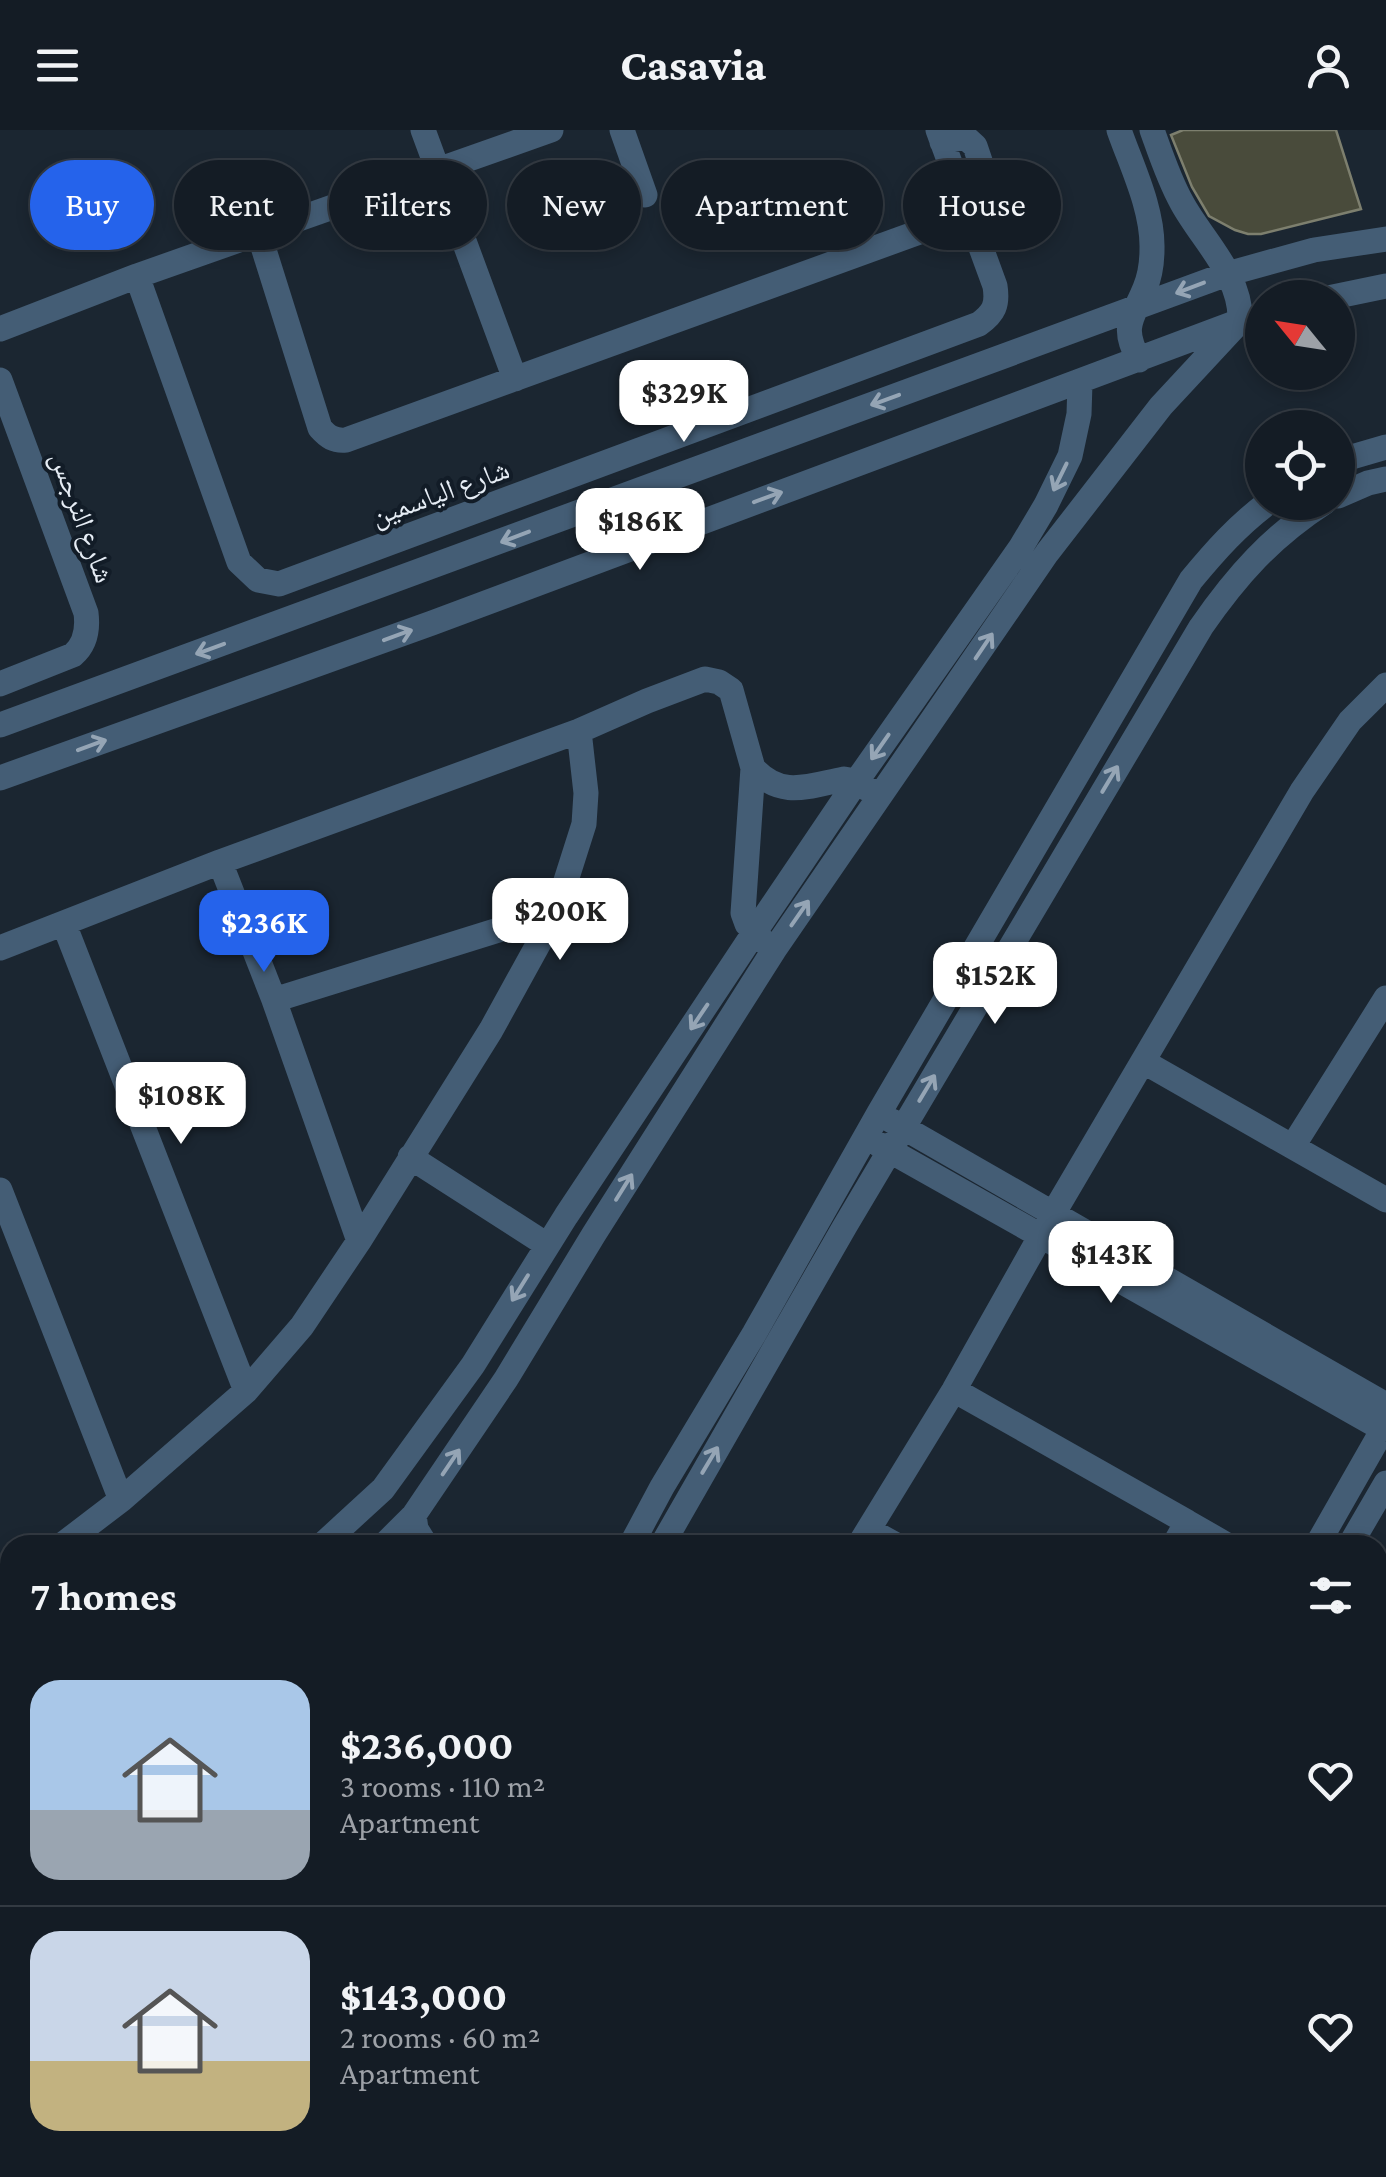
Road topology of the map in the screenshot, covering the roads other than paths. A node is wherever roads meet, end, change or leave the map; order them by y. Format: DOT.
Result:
graph roads {
  1 [pos="423,130"];
  2 [pos="550,130"];
  3 [pos="622,130"];
  4 [pos="1119,130"];
  5 [pos="1152,130"];
  6 [pos="940,136"];
  7 [pos="434,160"];
  8 [pos="465,160"];
  9 [pos="949,160"];
  10 [pos="980,160"];
  11 [pos="645,194"];
  12 [pos="903,238"];
  13 [pos="1386,239"];
  14 [pos="213,250"];
  15 [pos="264,250"];
  16 [pos="467,250"];
  17 [pos="981,250"];
  18 [pos="1227,274"];
  19 [pos="137,276"];
  20 [pos="1386,286"];
  21 [pos="1355,292"];
  22 [pos="1133,310"];
  23 [pos="1245,311"];
  24 [pos="1245,320"];
  25 [pos="1245,324"];
  26 [pos="0,329"];
  27 [pos="1139,360"];
  28 [pos="515,379"];
  29 [pos="0,380"];
  30 [pos="1080,383"];
  31 [pos="766,402"];
  32 [pos="808,428"];
  33 [pos="1386,446"];
  34 [pos="1355,456"];
  35 [pos="1386,479"];
  36 [pos="1355,489"];
  37 [pos="1245,520"];
  38 [pos="1298,520"];
  39 [pos="342,561"];
  40 [pos="355,596"];
  41 [pos="0,684"];
  42 [pos="1386,685"];
  43 [pos="0,725"];
  44 [pos="579,731"];
  45 [pos="752,768"];
  46 [pos="0,778"];
  47 [pos="856,782"];
  48 [pos="880,797"];
  49 [pos="1048,824"];
  50 [pos="1074,841"];
  51 [pos="220,862"];
  52 [pos="556,912"];
  53 [pos="64,924"];
  54 [pos="764,942"];
  55 [pos="0,948"];
  56 [pos="1386,998"];
  57 [pos="274,1000"];
  58 [pos="1144,1062"];
  59 [pos="879,1113"];
  60 [pos="865,1136"];
  61 [pos="896,1139"];
  62 [pos="1293,1146"];
  63 [pos="410,1157"];
  64 [pos="0,1190"];
  65 [pos="1386,1200"];
  66 [pos="566,1216"];
  67 [pos="1048,1224"];
  68 [pos="594,1234"];
  69 [pos="360,1241"];
  70 [pos="547,1245"];
  71 [pos="954,1390"];
  72 [pos="246,1391"];
  73 [pos="1385,1419"];
  74 [pos="1386,1483"];
  75 [pos="121,1500"];
  76 [pos="414,1515"];
  77 [pos="1180,1534"];
  78 [pos="75,1535"];
  79 [pos="333,1535"];
  80 [pos="394,1535"];
  81 [pos="420,1535"];
  82 [pos="636,1535"];
  83 [pos="668,1535"];
  84 [pos="865,1535"];
  85 [pos="1326,1535"];
  86 [pos="1356,1535"];
  1 -- 7 [label="street"];
  2 -- 8 [label="street"];
  3 -- 11 [label="street"];
  4 -- 22 [label="street"];
  5 -- 18 [label="street"];
  6 -- 9 [label="street, شارع الياسمين"];
  6 -- 10 [label="street"];
  12 -- 28 [label="street"];
  13 -- 18 [label="street"];
  14 -- 19 [label="street"];
  15 -- 28 [label="street"];
  16 -- 28 [label="street"];
  17 -- 31 [label="street, شارع الياسمين"];
  18 -- 22 [label="street, one-way"];
  18 -- 23 [label="street"];
  19 -- 26 [label="street"];
  19 -- 39 [label="street, شارع الياسمين"];
  20 -- 21 [label="street"];
  22 -- 27 [label="street"];
  22 -- 32 [label="street, one-way"];
  24 -- 27 [label="street"];
  48 -- 25 [label="street, one-way"];
  27 -- 30 [label="street"];
  29 -- 41 [label="street, شارع النرجس"];
  46 -- 30 [label="street, one-way"];
  30 -- 47 [label="street, one-way"];
  31 -- 32 [label="street"];
  31 -- 39 [label="street, شارع الياسمين"];
  32 -- 40 [label="street, one-way"];
  33 -- 34 [label="street"];
  35 -- 36 [label="street"];
  37 -- 49 [label="street"];
  50 -- 38 [label="street, one-way"];
  39 -- 40 [label="street"];
  40 -- 43 [label="street, one-way"];
  42 -- 58 [label="street"];
  44 -- 45 [label="street"];
  44 -- 51 [label="street"];
  44 -- 52 [label="street"];
  45 -- 47 [label="street"];
  45 -- 54 [label="street"];
  47 -- 48 [label="street"];
  47 -- 54 [label="street"];
  54 -- 48 [label="street, one-way"];
  49 -- 50 [label="street"];
  49 -- 59 [label="street"];
  61 -- 50 [label="street, one-way"];
  51 -- 53 [label="street"];
  51 -- 57 [label="street"];
  52 -- 57 [label="street"];
  52 -- 63 [label="street"];
  53 -- 55 [label="street"];
  53 -- 72 [label="street"];
  54 -- 66 [label="street, one-way"];
  68 -- 54 [label="street, one-way"];
  56 -- 62 [label="street"];
  57 -- 69 [label="street"];
  58 -- 62 [label="street"];
  58 -- 67 [label="street"];
  59 -- 60 [label="street"];
  59 -- 61 [label="street"];
  60 -- 61 [label="street"];
  60 -- 82 [label="street"];
  61 -- 67 [label="street"];
  83 -- 61 [label="street, one-way"];
  62 -- 65 [label="street"];
  63 -- 69 [label="street"];
  63 -- 70 [label="street"];
  64 -- 75 [label="street"];
  66 -- 68 [label="street"];
  66 -- 70 [label="street"];
  67 -- 71 [label="street"];
  67 -- 73 [label="street"];
  76 -- 68 [label="street, one-way"];
  69 -- 72 [label="street"];
  70 -- 79 [label="street, one-way"];
  71 -- 77 [label="street"];
  71 -- 84 [label="street"];
  72 -- 75 [label="street"];
  73 -- 85 [label="street"];
  74 -- 86 [label="street"];
  75 -- 78 [label="street"];
  76 -- 80 [label="street"];
  76 -- 81 [label="street"];
}
